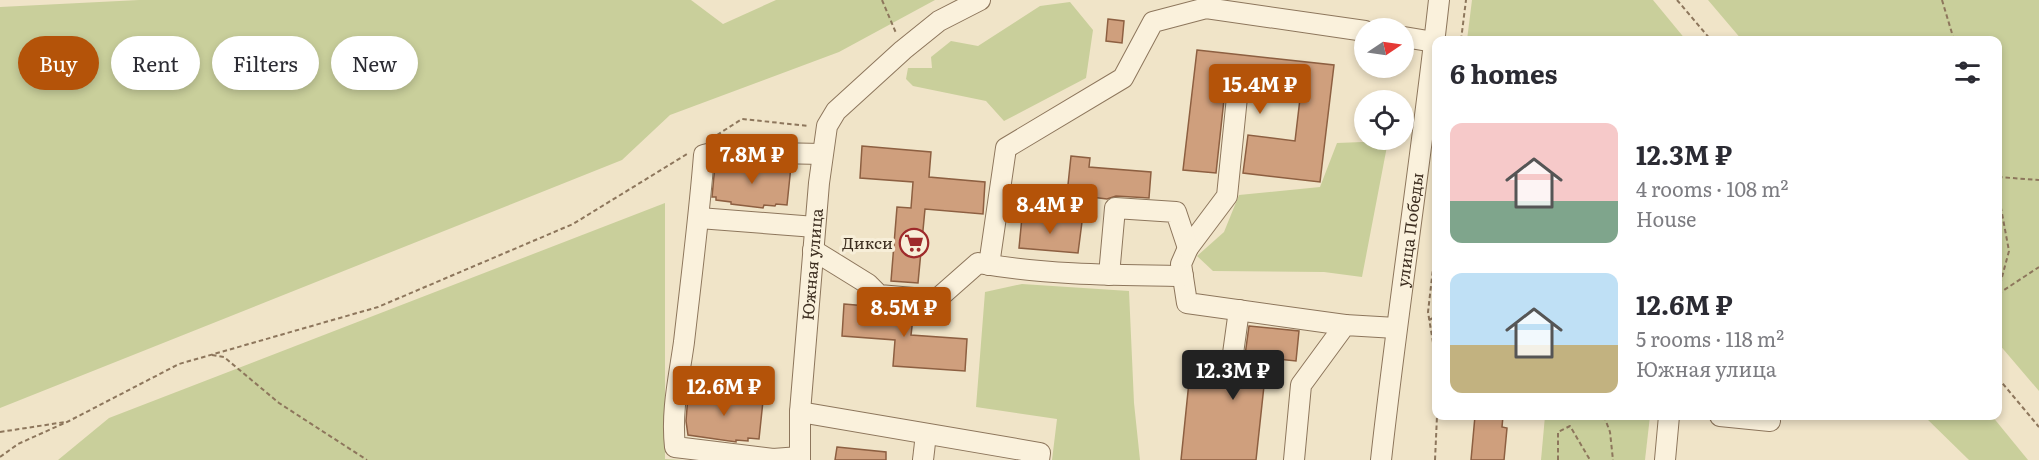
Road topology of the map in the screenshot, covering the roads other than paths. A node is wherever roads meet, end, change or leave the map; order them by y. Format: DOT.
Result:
graph roads {
  1 [pos="980,0"];
  2 [pos="1439,0"];
  3 [pos="1354,29"];
  4 [pos="1435,36"];
  5 [pos="1414,39"];
  6 [pos="1432,42"];
  7 [pos="1432,57"];
  8 [pos="1237,98"];
  9 [pos="822,154"];
  10 [pos="699,218"];
  11 [pos="815,226"];
  12 [pos="1188,248"];
  13 [pos="813,250"];
  14 [pos="989,265"];
  15 [pos="1109,275"];
  16 [pos="1183,276"];
  17 [pos="1239,310"];
  18 [pos="1345,325"];
  19 [pos="1396,328"];
  20 [pos="1231,368"];
  21 [pos="800,412"];
  22 [pos="1670,420"];
  23 [pos="1760,420"];
  24 [pos="1770,421"];
  25 [pos="926,434"];
  26 [pos="800,459"];
  27 [pos="923,460"];
  28 [pos="1040,460"];
  29 [pos="1294,460"];
  30 [pos="1381,460"];
  31 [pos="1665,460"];
  1 -- 9 [label="street, Южная улица"];
  2 -- 4 [label="street, улица Победы"];
  3 -- 14 [label="street"];
  5 -- 6 [label="street"];
  7 -- 19 [label="street, улица Победы"];
  8 -- 12 [label="street"];
  9 -- 10 [label="street"];
  9 -- 11 [label="street, Южная улица"];
  10 -- 11 [label="street"];
  10 -- 26 [label="street"];
  11 -- 13 [label="street, Южная улица"];
  12 -- 15 [label="street"];
  12 -- 16 [label="street"];
  13 -- 14 [label="street"];
  13 -- 21 [label="street, Южная улица"];
  14 -- 15 [label="street"];
  15 -- 16 [label="street"];
  16 -- 17 [label="street"];
  17 -- 18 [label="street"];
  17 -- 20 [label="street"];
  18 -- 19 [label="street"];
  18 -- 29 [label="street"];
  19 -- 30 [label="street, улица Победы"];
  21 -- 25 [label="street"];
  21 -- 26 [label="street, Южная улица"];
  22 -- 31 [label="street"];
  23 -- 24 [label="street"];
  25 -- 27 [label="street"];
  25 -- 28 [label="street"];
}
